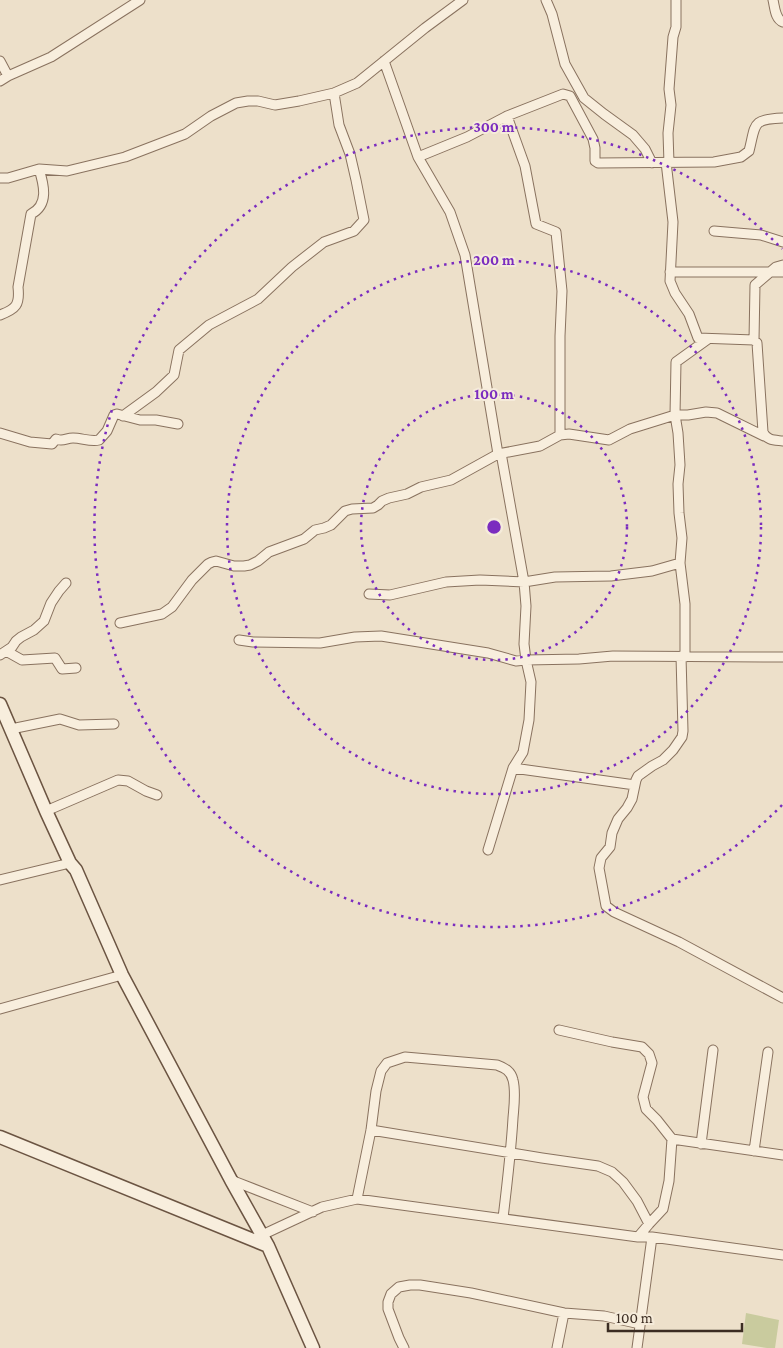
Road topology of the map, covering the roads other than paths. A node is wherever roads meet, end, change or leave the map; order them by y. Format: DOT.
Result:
graph roads {
  1 [pos="140,0"];
  2 [pos="463,0"];
  3 [pos="546,0"];
  4 [pos="676,0"];
  5 [pos="773,0"];
  6 [pos="783,22"];
  7 [pos="0,61"];
  8 [pos="384,61"];
  9 [pos="4,78"];
  10 [pos="334,92"];
  11 [pos="508,116"];
  12 [pos="783,118"];
  13 [pos="418,157"];
  14 [pos="652,163"];
  15 [pos="668,163"];
  16 [pos="39,169"];
  17 [pos="0,178"];
  18 [pos="714,232"];
  19 [pos="783,242"];
  20 [pos="783,265"];
  21 [pos="670,272"];
  22 [pos="770,272"];
  23 [pos="783,272"];
  24 [pos="0,316"];
  25 [pos="708,338"];
  26 [pos="754,340"];
  27 [pos="675,415"];
  28 [pos="123,416"];
  29 [pos="178,424"];
  30 [pos="0,433"];
  31 [pos="560,436"];
  32 [pos="764,436"];
  33 [pos="783,441"];
  34 [pos="499,453"];
  35 [pos="680,563"];
  36 [pos="524,582"];
  37 [pos="66,583"];
  38 [pos="368,594"];
  39 [pos="120,623"];
  40 [pos="239,640"];
  41 [pos="3,653"];
  42 [pos="683,656"];
  43 [pos="783,657"];
  44 [pos="526,660"];
  45 [pos="76,668"];
  46 [pos="0,704"];
  47 [pos="114,724"];
  48 [pos="11,729"];
  49 [pos="513,768"];
  50 [pos="635,785"];
  51 [pos="157,795"];
  52 [pos="46,811"];
  53 [pos="488,850"];
  54 [pos="70,863"];
  55 [pos="0,880"];
  56 [pos="122,975"];
  57 [pos="783,998"];
  58 [pos="0,1009"];
  59 [pos="560,1030"];
  60 [pos="713,1050"];
  61 [pos="768,1052"];
  62 [pos="371,1130"];
  63 [pos="0,1137"];
  64 [pos="672,1139"];
  65 [pos="701,1144"];
  66 [pos="754,1151"];
  67 [pos="511,1153"];
  68 [pos="783,1155"];
  69 [pos="232,1180"];
  70 [pos="357,1199"];
  71 [pos="313,1212"];
  72 [pos="503,1218"];
  73 [pos="649,1224"];
  74 [pos="262,1235"];
  75 [pos="638,1237"];
  76 [pos="652,1237"];
  77 [pos="268,1246"];
  78 [pos="783,1255"];
  79 [pos="564,1313"];
  80 [pos="640,1324"];
  81 [pos="314,1348"];
  82 [pos="404,1348"];
  83 [pos="557,1348"];
  84 [pos="637,1348"];
  1 -- 9 [label="street"];
  2 -- 8 [label="street"];
  3 -- 14 [label="street"];
  4 -- 15 [label="street"];
  5 -- 6 [label="street"];
  7 -- 9 [label="street"];
  8 -- 10 [label="street"];
  8 -- 13 [label="street"];
  10 -- 16 [label="street"];
  10 -- 28 [label="street"];
  11 -- 13 [label="street"];
  11 -- 14 [label="street"];
  11 -- 31 [label="street"];
  12 -- 15 [label="street"];
  13 -- 34 [label="street"];
  14 -- 15 [label="street"];
  15 -- 21 [label="street"];
  16 -- 17 [label="street"];
  16 -- 24 [label="street"];
  18 -- 19 [label="street"];
  20 -- 22 [label="street"];
  21 -- 22 [label="street"];
  21 -- 25 [label="street"];
  22 -- 23 [label="street"];
  22 -- 26 [label="street"];
  25 -- 26 [label="street"];
  25 -- 27 [label="street"];
  26 -- 32 [label="street"];
  27 -- 31 [label="street"];
  27 -- 32 [label="street"];
  27 -- 35 [label="street"];
  28 -- 29 [label="street"];
  28 -- 30 [label="street"];
  31 -- 34 [label="street"];
  32 -- 33 [label="street"];
  34 -- 36 [label="street"];
  34 -- 39 [label="street"];
  35 -- 36 [label="street"];
  35 -- 42 [label="street"];
  36 -- 38 [label="street"];
  36 -- 44 [label="street"];
  37 -- 41 [label="street"];
  40 -- 44 [label="street"];
  41 -- 45 [label="street"];
  42 -- 43 [label="street"];
  42 -- 44 [label="street"];
  42 -- 50 [label="street"];
  44 -- 49 [label="street"];
  46 -- 48 [label="street"];
  47 -- 48 [label="street"];
  48 -- 52 [label="street"];
  49 -- 50 [label="street"];
  49 -- 53 [label="street"];
  50 -- 57 [label="street"];
  51 -- 52 [label="street"];
  52 -- 54 [label="street"];
  54 -- 55 [label="street"];
  54 -- 56 [label="street"];
  56 -- 58 [label="street"];
  56 -- 69 [label="street"];
  59 -- 64 [label="street"];
  60 -- 65 [label="street"];
  61 -- 66 [label="street"];
  62 -- 67 [label="street"];
  62 -- 67 [label="street"];
  62 -- 70 [label="street"];
  63 -- 77 [label="street"];
  64 -- 65 [label="street"];
  64 -- 73 [label="street"];
  65 -- 66 [label="street"];
  66 -- 68 [label="street"];
  67 -- 72 [label="street"];
  67 -- 73 [label="street"];
  69 -- 71 [label="street"];
  69 -- 74 [label="street"];
  70 -- 71 [label="street"];
  70 -- 72 [label="street"];
  71 -- 74 [label="street"];
  72 -- 75 [label="street"];
  73 -- 75 [label="street"];
  74 -- 77 [label="street"];
  75 -- 76 [label="street"];
  76 -- 78 [label="street"];
  76 -- 80 [label="street"];
  77 -- 81 [label="street"];
  79 -- 80 [label="street"];
  79 -- 82 [label="street"];
  79 -- 83 [label="street"];
  80 -- 84 [label="street"];
}
